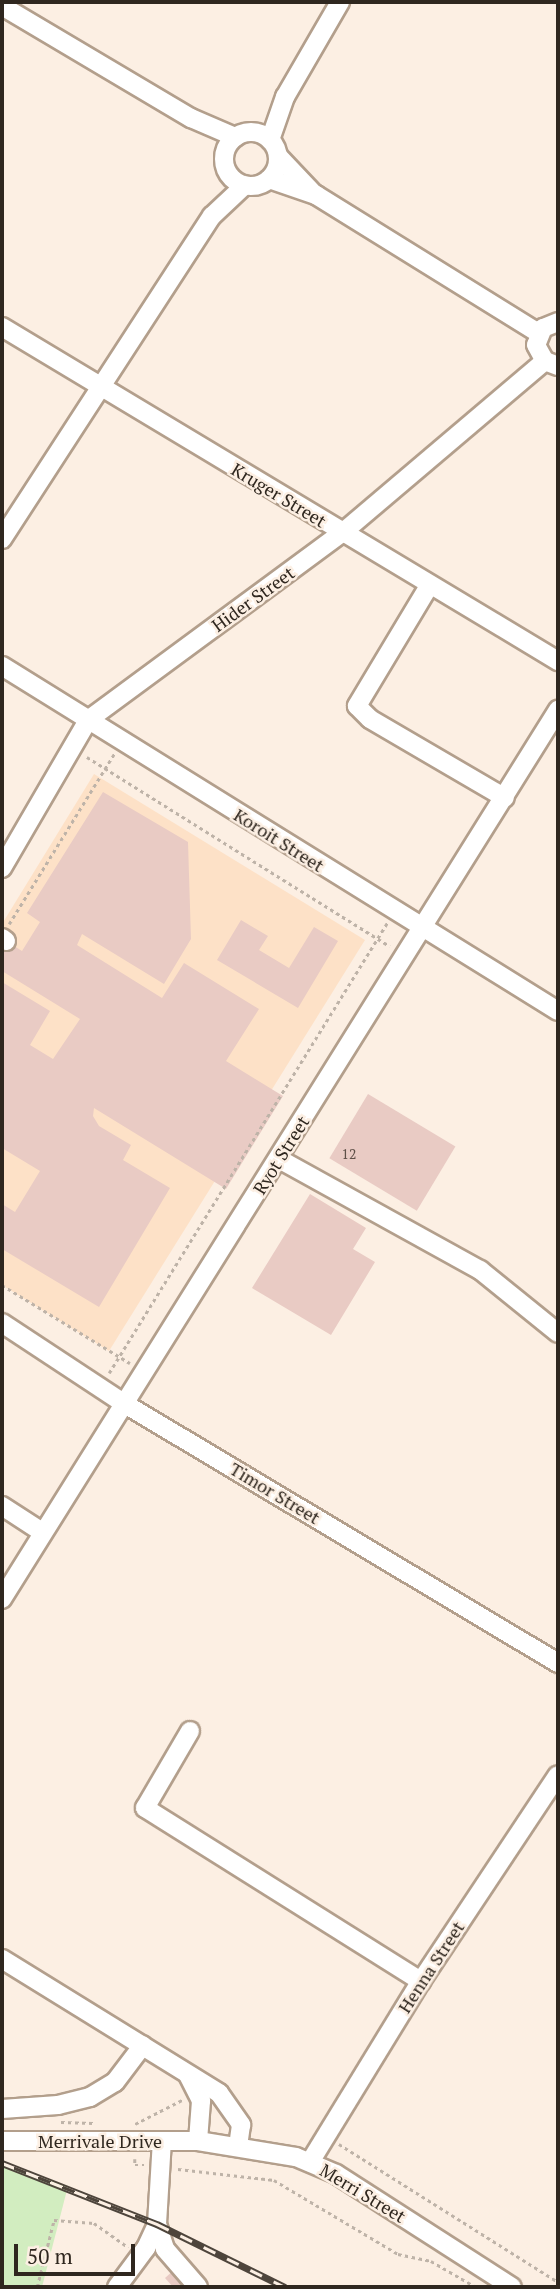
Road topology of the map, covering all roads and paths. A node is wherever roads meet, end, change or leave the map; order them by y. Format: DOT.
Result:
graph roads {
  1 [pos="340,2"];
  2 [pos="2,6"];
  3 [pos="285,97"];
  4 [pos="236,140"];
  5 [pos="274,148"];
  6 [pos="228,173"];
  7 [pos="269,179"];
  8 [pos="245,185"];
  9 [pos="316,195"];
  10 [pos="212,216"];
  11 [pos="558,321"];
  12 [pos="2,327"];
  13 [pos="539,332"];
  14 [pos="552,363"];
  15 [pos="98,386"];
  16 [pos="342,533"];
  17 [pos="2,539"];
  18 [pos="429,586"];
  19 [pos="558,661"];
  20 [pos="2,666"];
  21 [pos="558,710"];
  22 [pos="88,720"];
  23 [pos="122,742"];
  24 [pos="73,747"];
  25 [pos="106,768"];
  26 [pos="505,798"];
  27 [pos="3,863"];
  28 [pos="394,912"];
  29 [pos="421,928"];
  30 [pos="5,935"];
  31 [pos="377,939"];
  32 [pos="404,955"];
  33 [pos="558,1011"];
  34 [pos="279,1159"];
  35 [pos="2,1285"];
  36 [pos="2,1323"];
  37 [pos="558,1333"];
  38 [pos="119,1356"];
  39 [pos="145,1372"];
  40 [pos="100,1388"];
  41 [pos="125,1404"];
  42 [pos="2,1506"];
  43 [pos="43,1532"];
  44 [pos="2,1599"];
  45 [pos="556,1659"];
  46 [pos="190,1731"];
  47 [pos="558,1775"];
  48 [pos="2,1959"];
  49 [pos="421,1981"];
  50 [pos="143,2045"];
  51 [pos="181,2069"];
  52 [pos="199,2091"];
  53 [pos="2,2109"];
  54 [pos="49,2122"];
  55 [pos="94,2123"];
  56 [pos="121,2124"];
  57 [pos="134,2133"];
  58 [pos="326,2135"];
  59 [pos="2,2141"];
  60 [pos="162,2141"];
  61 [pos="198,2141"];
  62 [pos="238,2146"];
  63 [pos="310,2162"];
  64 [pos="161,2167"];
  65 [pos="157,2224"];
  66 [pos="140,2255"];
  67 [pos="558,2282"];
  68 [pos="37,2287"];
  69 [pos="117,2287"];
  70 [pos="198,2287"];
  71 [pos="475,2287"];
  72 [pos="512,2287"];
  1 -- 3 [label="street"];
  2 -- 4 [label="street"];
  3 -- 4 [label="street"];
  3 -- 5 [label="street"];
  4 -- 5 [label="street"];
  4 -- 6 [label="street"];
  5 -- 7 [label="street"];
  5 -- 9 [label="street"];
  6 -- 8 [label="street"];
  6 -- 10 [label="street"];
  7 -- 8 [label="street"];
  7 -- 9 [label="street"];
  8 -- 10 [label="street"];
  9 -- 13 [label="street"];
  10 -- 15 [label="street"];
  11 -- 13 [label="street"];
  12 -- 15 [label="street, Kruger Street"];
  13 -- 14 [label="street"];
  14 -- 16 [label="street, Hider Street"];
  15 -- 16 [label="street, Kruger Street"];
  15 -- 17 [label="street"];
  16 -- 18 [label="street, Kruger Street"];
  16 -- 22 [label="street, Hider Street"];
  18 -- 19 [label="street, Kruger Street"];
  18 -- 26 [label="street"];
  20 -- 22 [label="street, Koroit Street"];
  21 -- 26 [label="street, Ryot Street"];
  22 -- 23 [label="street, Koroit Street"];
  22 -- 24 [label="street, Hider Street"];
  23 -- 25 [label="path"];
  23 -- 28 [label="street, Koroit Street"];
  24 -- 25 [label="path"];
  24 -- 27 [label="street, Hider Street"];
  25 -- 30 [label="path"];
  25 -- 31 [label="path"];
  26 -- 29 [label="street, Ryot Street"];
  28 -- 29 [label="street, Koroit Street"];
  28 -- 31 [label="path"];
  29 -- 32 [label="street, Ryot Street"];
  29 -- 33 [label="street, Koroit Street"];
  31 -- 32 [label="path"];
  31 -- 38 [label="path"];
  32 -- 34 [label="street, Ryot Street"];
  34 -- 37 [label="street"];
  34 -- 39 [label="street, Ryot Street"];
  35 -- 38 [label="path"];
  36 -- 40 [label="street, Timor Street"];
  38 -- 39 [label="path"];
  38 -- 40 [label="path"];
  39 -- 41 [label="street, Ryot Street"];
  40 -- 41 [label="street, Timor Street"];
  41 -- 43 [label="street, Ryot Street"];
  41 -- 45 [label="street, Timor Street"];
  42 -- 43 [label="street"];
  43 -- 44 [label="street, Ryot Street"];
  46 -- 49 [label="street"];
  47 -- 49 [label="street, Henna Street"];
  48 -- 50 [label="street"];
  49 -- 58 [label="street, Henna Street"];
  50 -- 51 [label="street"];
  50 -- 53 [label="street"];
  51 -- 52 [label="street"];
  51 -- 62 [label="street"];
  52 -- 57 [label="path"];
  52 -- 61 [label="street"];
  54 -- 55 [label="path"];
  56 -- 57 [label="path"];
  57 -- 59 [label="street, Merrivale Drive"];
  57 -- 60 [label="street, Merrivale Drive"];
  57 -- 64 [label="path"];
  58 -- 63 [label="street, Henna Street"];
  58 -- 67 [label="path"];
  60 -- 61 [label="street, Merrivale Drive"];
  60 -- 64 [label="street"];
  61 -- 62 [label="street, Merri Street"];
  62 -- 63 [label="street, Merri Street"];
  63 -- 72 [label="street, Merri Street"];
  64 -- 65 [label="street"];
  64 -- 71 [label="path"];
  65 -- 66 [label="street"];
  65 -- 70 [label="street"];
  66 -- 68 [label="path"];
  66 -- 69 [label="street"];
}
